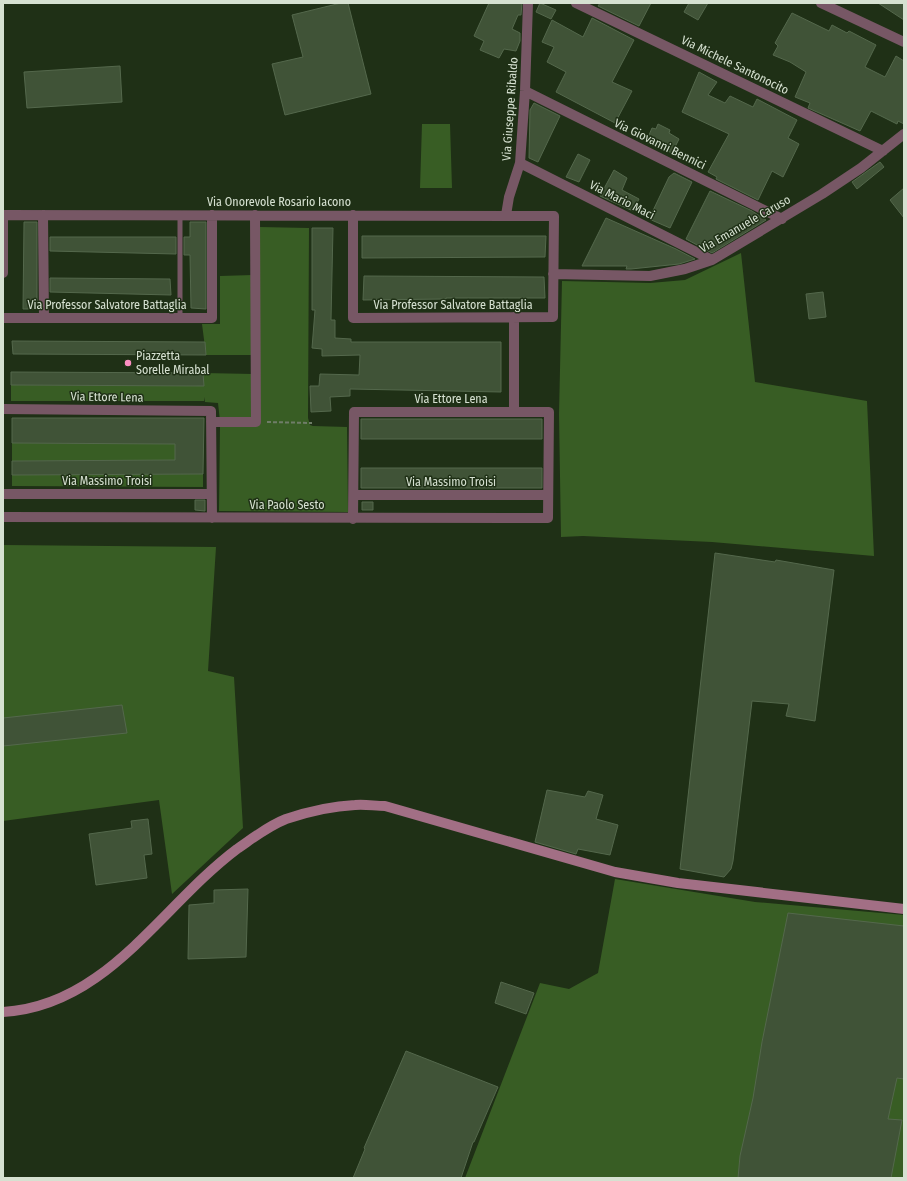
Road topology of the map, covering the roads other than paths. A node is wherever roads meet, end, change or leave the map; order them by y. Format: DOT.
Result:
graph roads {
  1 [pos="528,3"];
  2 [pos="576,3"];
  3 [pos="821,3"];
  4 [pos="904,42"];
  5 [pos="525,91"];
  6 [pos="904,134"];
  7 [pos="883,151"];
  8 [pos="520,163"];
  9 [pos="3,215"];
  10 [pos="43,215"];
  11 [pos="180,215"];
  12 [pos="212,215"];
  13 [pos="255,215"];
  14 [pos="354,215"];
  15 [pos="506,215"];
  16 [pos="782,219"];
  17 [pos="712,260"];
  18 [pos="3,274"];
  19 [pos="553,274"];
  20 [pos="3,318"];
  21 [pos="44,318"];
  22 [pos="180,318"];
  23 [pos="514,318"];
  24 [pos="3,409"];
  25 [pos="514,412"];
  26 [pos="211,422"];
  27 [pos="3,494"];
  28 [pos="212,494"];
  29 [pos="354,495"];
  30 [pos="548,495"];
  31 [pos="3,517"];
  32 [pos="212,518"];
  33 [pos="353,519"];
  34 [pos="904,910"];
  35 [pos="3,1012"];
  1 -- 5 [label="street, Via Giuseppe Ribaldo"];
  2 -- 7 [label="street, Via Michele Santonocito"];
  3 -- 4 [label="street"];
  5 -- 8 [label="street, Via Giuseppe Ribaldo"];
  5 -- 16 [label="street, Via Giovanni Bennici"];
  6 -- 7 [label="street, Via Emanuele Caruso"];
  7 -- 16 [label="street, Via Emanuele Caruso"];
  8 -- 15 [label="street, Via Giuseppe Ribaldo"];
  8 -- 17 [label="street, Via Mario Maci"];
  9 -- 10 [label="street, Via Onorevole Rosario Iacono"];
  9 -- 18 [label="street"];
  10 -- 11 [label="street, Via Onorevole Rosario Iacono"];
  10 -- 21 [label="street"];
  11 -- 12 [label="street, Via Onorevole Rosario Iacono"];
  11 -- 22 [label="lane"];
  12 -- 13 [label="street, Via Onorevole Rosario Iacono"];
  12 -- 22 [label="street, Via Professor Salvatore Battaglia"];
  13 -- 14 [label="street, Via Onorevole Rosario Iacono"];
  13 -- 26 [label="street"];
  14 -- 15 [label="street, Via Onorevole Rosario Iacono"];
  14 -- 23 [label="street, Via Professor Salvatore Battaglia"];
  15 -- 19 [label="street, Via Onorevole Rosario Iacono"];
  16 -- 17 [label="street, Via Emanuele Caruso"];
  17 -- 19 [label="street, Via Emanuele Caruso"];
  19 -- 23 [label="street, Via Professor Salvatore Battaglia"];
  20 -- 21 [label="street, Via Professor Salvatore Battaglia"];
  21 -- 22 [label="street, Via Professor Salvatore Battaglia"];
  23 -- 25 [label="street"];
  24 -- 26 [label="street, Via Ettore Lena"];
  25 -- 29 [label="street, Via Ettore Lena"];
  25 -- 30 [label="street, Via Ettore Lena"];
  26 -- 28 [label="street"];
  27 -- 28 [label="street, Via Massimo Troisi"];
  28 -- 32 [label="street"];
  29 -- 30 [label="street, Via Massimo Troisi"];
  29 -- 33 [label="street"];
  30 -- 33 [label="street, Via Paolo Sesto"];
  31 -- 32 [label="street, Via Paolo Sesto"];
  32 -- 33 [label="street, Via Paolo Sesto"];
  34 -- 35 [label="street"];
}
